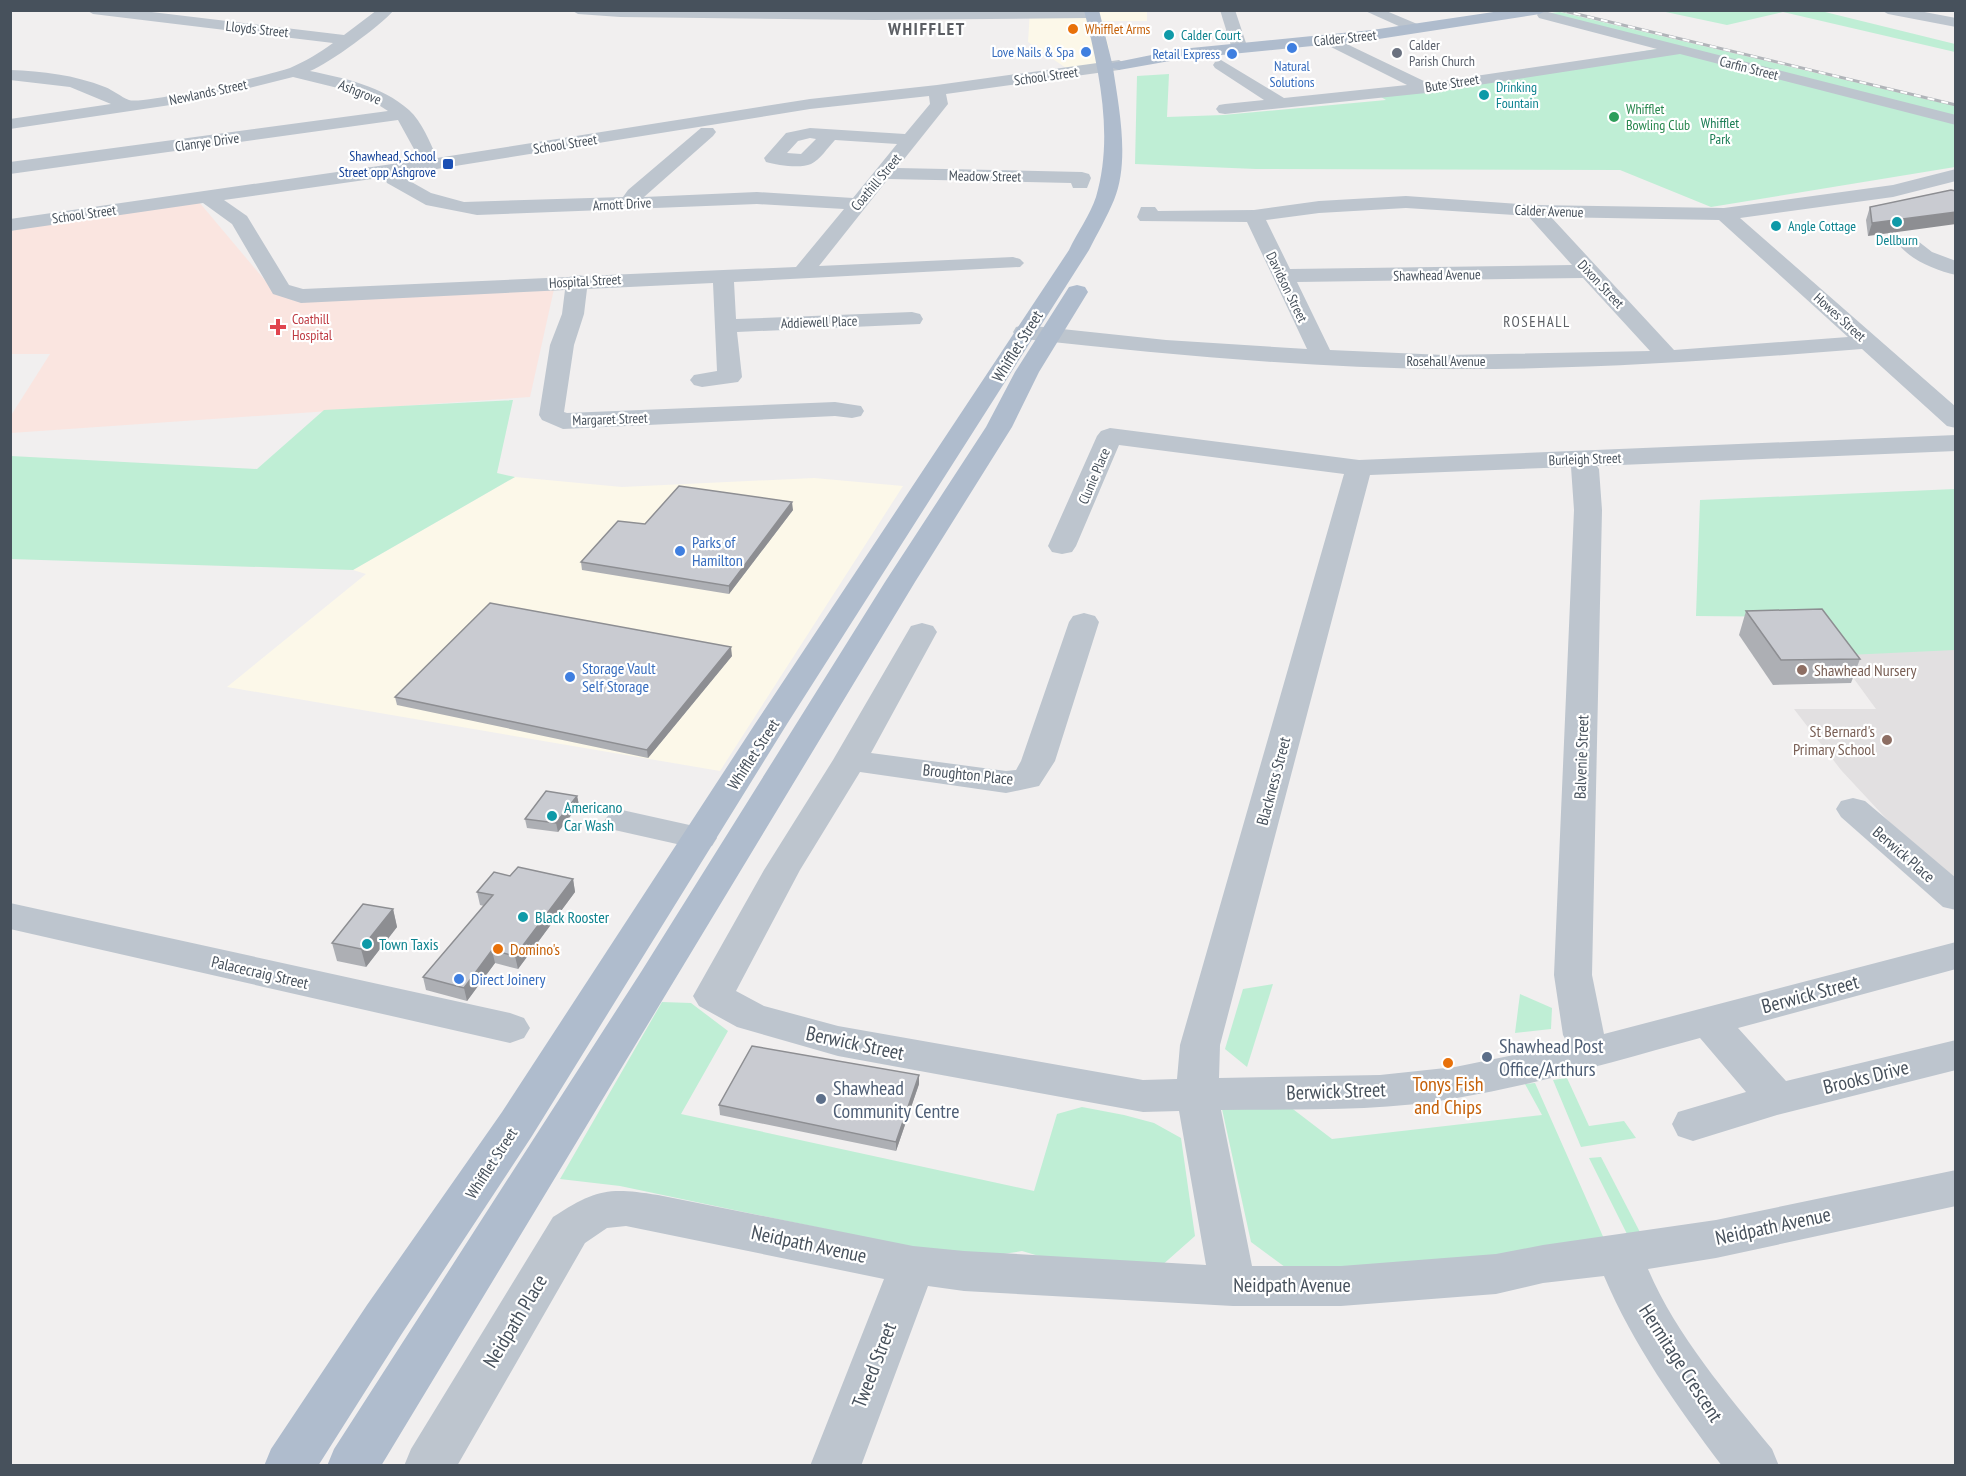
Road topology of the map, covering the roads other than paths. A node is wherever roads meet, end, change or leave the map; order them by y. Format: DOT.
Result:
graph roads {
  1 [pos="93,10"];
  2 [pos="208,10"];
  3 [pos="387,10"];
  4 [pos="578,10"];
  5 [pos="1227,10"];
  6 [pos="1370,10"];
  7 [pos="1888,10"];
  8 [pos="1091,12"];
  9 [pos="870,13"];
  10 [pos="1542,13"];
  11 [pos="190,21"];
  12 [pos="1956,23"];
  13 [pos="1112,27"];
  14 [pos="1417,29"];
  15 [pos="349,40"];
  16 [pos="1328,40"];
  17 [pos="1126,49"];
  18 [pos="1240,49"];
  19 [pos="1679,50"];
  20 [pos="1181,54"];
  21 [pos="35,62"];
  22 [pos="1221,65"];
  23 [pos="293,72"];
  24 [pos="1110,72"];
  25 [pos="12,75"];
  26 [pos="1426,88"];
  27 [pos="937,90"];
  28 [pos="1281,104"];
  29 [pos="128,107"];
  30 [pos="1225,109"];
  31 [pos="403,114"];
  32 [pos="1956,120"];
  33 [pos="10,124"];
  34 [pos="707,132"];
  35 [pos="832,133"];
  36 [pos="911,140"];
  37 [pos="431,164"];
  38 [pos="10,168"];
  39 [pos="882,173"];
  40 [pos="1956,175"];
  41 [pos="394,179"];
  42 [pos="1080,184"];
  43 [pos="205,196"];
  44 [pos="628,204"];
  45 [pos="857,204"];
  46 [pos="1119,211"];
  47 [pos="1148,211"];
  48 [pos="1534,211"];
  49 [pos="1724,214"];
  50 [pos="1254,216"];
  51 [pos="10,225"];
  52 [pos="1907,242"];
  53 [pos="1013,263"];
  54 [pos="1956,269"];
  55 [pos="804,271"];
  56 [pos="1591,271"];
  57 [pos="1090,272"];
  58 [pos="723,276"];
  59 [pos="1283,276"];
  60 [pos="578,281"];
  61 [pos="912,319"];
  62 [pos="726,326"];
  63 [pos="1038,334"];
  64 [pos="1868,342"];
  65 [pos="1322,357"];
  66 [pos="1668,357"];
  67 [pos="702,380"];
  68 [pos="852,411"];
  69 [pos="1956,421"];
  70 [pos="1956,443"];
  71 [pos="1215,451"];
  72 [pos="1579,459"];
  73 [pos="1359,468"];
  74 [pos="1062,546"];
  75 [pos="1084,622"];
  76 [pos="922,632"];
  77 [pos="850,760"];
  78 [pos="1853,809"];
  79 [pos="621,821"];
  80 [pos="699,838"];
  81 [pos="1956,898"];
  82 [pos="10,916"];
  83 [pos="1956,955"];
  84 [pos="1708,1021"];
  85 [pos="510,1029"];
  86 [pos="1594,1052"];
  87 [pos="1956,1055"];
  88 [pos="1197,1096"];
  89 [pos="1777,1099"];
  90 [pos="1693,1124"];
  91 [pos="1956,1188"];
  92 [pos="626,1208"];
  93 [pos="1618,1255"];
  94 [pos="913,1265"];
  95 [pos="1233,1286"];
  96 [pos="290,1466"];
  97 [pos="352,1466"];
  98 [pos="429,1466"];
  99 [pos="835,1466"];
  100 [pos="1754,1466"];
  1 -- 11 [label="street, Lloyds Street"];
  2 -- 11 [label="street"];
  3 -- 15 [label="street, Newlands Street"];
  4 -- 9 [label="street"];
  5 -- 18 [label="street"];
  6 -- 14 [label="street"];
  7 -- 12 [label="street"];
  8 -- 9 [label="street"];
  8 -- 24 [label="main road, Whifflet Street"];
  10 -- 14 [label="main road, Calder Street"];
  10 -- 19 [label="street, Carfin Street"];
  11 -- 15 [label="street, Lloyds Street"];
  13 -- 24 [label="main road, Whifflet Street"];
  14 -- 16 [label="main road, Calder Street"];
  15 -- 23 [label="street, Newlands Street"];
  16 -- 18 [label="main road, Calder Street"];
  16 -- 26 [label="street"];
  17 -- 20 [label="main road"];
  18 -- 20 [label="main road, Calder Street"];
  19 -- 26 [label="street, Bute Street"];
  19 -- 32 [label="street, Carfin Street"];
  20 -- 24 [label="main road, Calder Street"];
  21 -- 25 [label="street"];
  22 -- 28 [label="street"];
  23 -- 29 [label="street, Newlands Street"];
  23 -- 31 [label="street, Ashgrove"];
  24 -- 27 [label="street, School Street"];
  24 -- 46 [label="main road, Whifflet Street"];
  24 -- 63 [label="main road, Whifflet Street"];
  25 -- 29 [label="street"];
  26 -- 28 [label="street, Bute Street"];
  27 -- 36 [label="street, Coathill Street"];
  27 -- 37 [label="street, School Street"];
  28 -- 30 [label="street, Bute Street"];
  29 -- 33 [label="street, Newlands Street"];
  31 -- 37 [label="street, Ashgrove"];
  31 -- 38 [label="street, Clanrye Drive"];
  34 -- 44 [label="street"];
  35 -- 36 [label="street"];
  36 -- 39 [label="street, Coathill Street"];
  37 -- 43 [label="street, School Street"];
  39 -- 42 [label="street, Meadow Street"];
  39 -- 45 [label="street, Coathill Street"];
  40 -- 49 [label="street, Calder Avenue"];
  41 -- 44 [label="street, Arnott Drive"];
  43 -- 51 [label="street, School Street"];
  43 -- 60 [label="street, Hospital Street"];
  44 -- 45 [label="street, Arnott Drive"];
  45 -- 55 [label="street, Coathill Street"];
  47 -- 50 [label="street, Calder Avenue"];
  48 -- 49 [label="street, Calder Avenue"];
  48 -- 50 [label="street, Calder Avenue"];
  48 -- 56 [label="street, Dixon Street"];
  49 -- 64 [label="street, Howes Street"];
  50 -- 59 [label="street, Davidson Street"];
  52 -- 54 [label="street"];
  53 -- 55 [label="street, Hospital Street"];
  55 -- 58 [label="street, Hospital Street"];
  56 -- 59 [label="street, Shawhead Avenue"];
  56 -- 66 [label="street, Dixon Street"];
  57 -- 63 [label="main road, Whifflet Street"];
  58 -- 60 [label="street, Hospital Street"];
  58 -- 62 [label="street"];
  59 -- 65 [label="street, Davidson Street"];
  60 -- 68 [label="street, Margaret Street"];
  61 -- 62 [label="street, Addiewell Place"];
  62 -- 67 [label="street"];
  63 -- 65 [label="street, Rosehall Avenue"];
  63 -- 80 [label="main road, Whifflet Street"];
  63 -- 97 [label="main road, Whifflet Street"];
  64 -- 66 [label="street, Rosehall Avenue"];
  64 -- 69 [label="street, Howes Street"];
  65 -- 66 [label="street, Rosehall Avenue"];
  70 -- 72 [label="street, Burleigh Street"];
  71 -- 73 [label="street, Burleigh Street"];
  71 -- 74 [label="street, Clunie Place"];
  72 -- 73 [label="street, Burleigh Street"];
  72 -- 86 [label="street, Balvenie Street"];
  73 -- 88 [label="street, Blackness Street"];
  75 -- 77 [label="street, Broughton Place"];
  76 -- 77 [label="street"];
  77 -- 88 [label="street, Berwick Street"];
  78 -- 81 [label="street, Berwick Place"];
  79 -- 80 [label="street"];
  80 -- 96 [label="main road, Whifflet Street"];
  82 -- 85 [label="street, Palacecraig Street"];
  83 -- 84 [label="street, Berwick Street"];
  84 -- 86 [label="street, Berwick Street"];
  84 -- 89 [label="street"];
  86 -- 88 [label="street, Berwick Street"];
  87 -- 89 [label="street, Brooks Drive"];
  88 -- 95 [label="street, Blackness Street"];
  89 -- 90 [label="street, Brooks Drive"];
  91 -- 93 [label="street, Neidpath Avenue"];
  92 -- 94 [label="street, Neidpath Avenue"];
  92 -- 98 [label="street, Neidpath Place"];
  93 -- 95 [label="street, Neidpath Avenue"];
  93 -- 100 [label="street, Hermitage Crescent"];
  94 -- 95 [label="street, Neidpath Avenue"];
  94 -- 99 [label="street, Tweed Street"];
}
